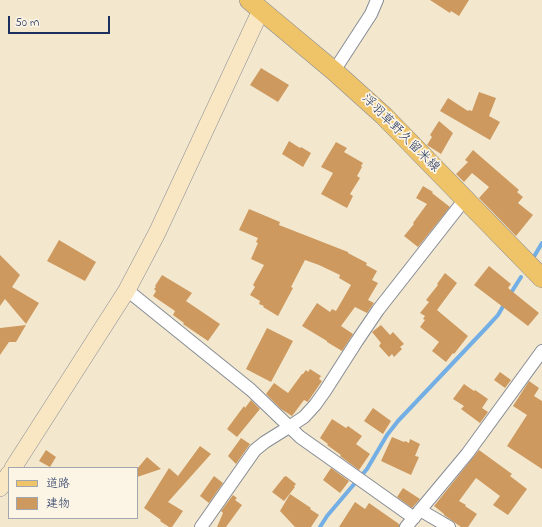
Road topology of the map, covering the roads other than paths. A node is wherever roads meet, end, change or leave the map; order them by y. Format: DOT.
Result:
graph roads {
  1 [pos="377,0"];
  2 [pos="255,5"];
  3 [pos="334,71"];
  4 [pos="465,199"];
  5 [pos="542,278"];
  6 [pos="127,290"];
  7 [pos="542,351"];
  8 [pos="289,427"];
  9 [pos="14,467"];
  10 [pos="8,476"];
  11 [pos="0,488"];
  12 [pos="414,518"];
  13 [pos="201,527"];
  14 [pos="449,527"];
  1 -- 3 [label="street"];
  2 -- 3 [label="main road, 浮羽草野久留米線"];
  2 -- 6 [label="street"];
  3 -- 4 [label="main road, 浮羽草野久留米線"];
  4 -- 5 [label="main road, 浮羽草野久留米線"];
  4 -- 8 [label="street"];
  6 -- 8 [label="street"];
  6 -- 9 [label="street"];
  7 -- 12 [label="street"];
  8 -- 12 [label="street"];
  8 -- 13 [label="street"];
  10 -- 11 [label="street"];
  12 -- 14 [label="street"];
}
